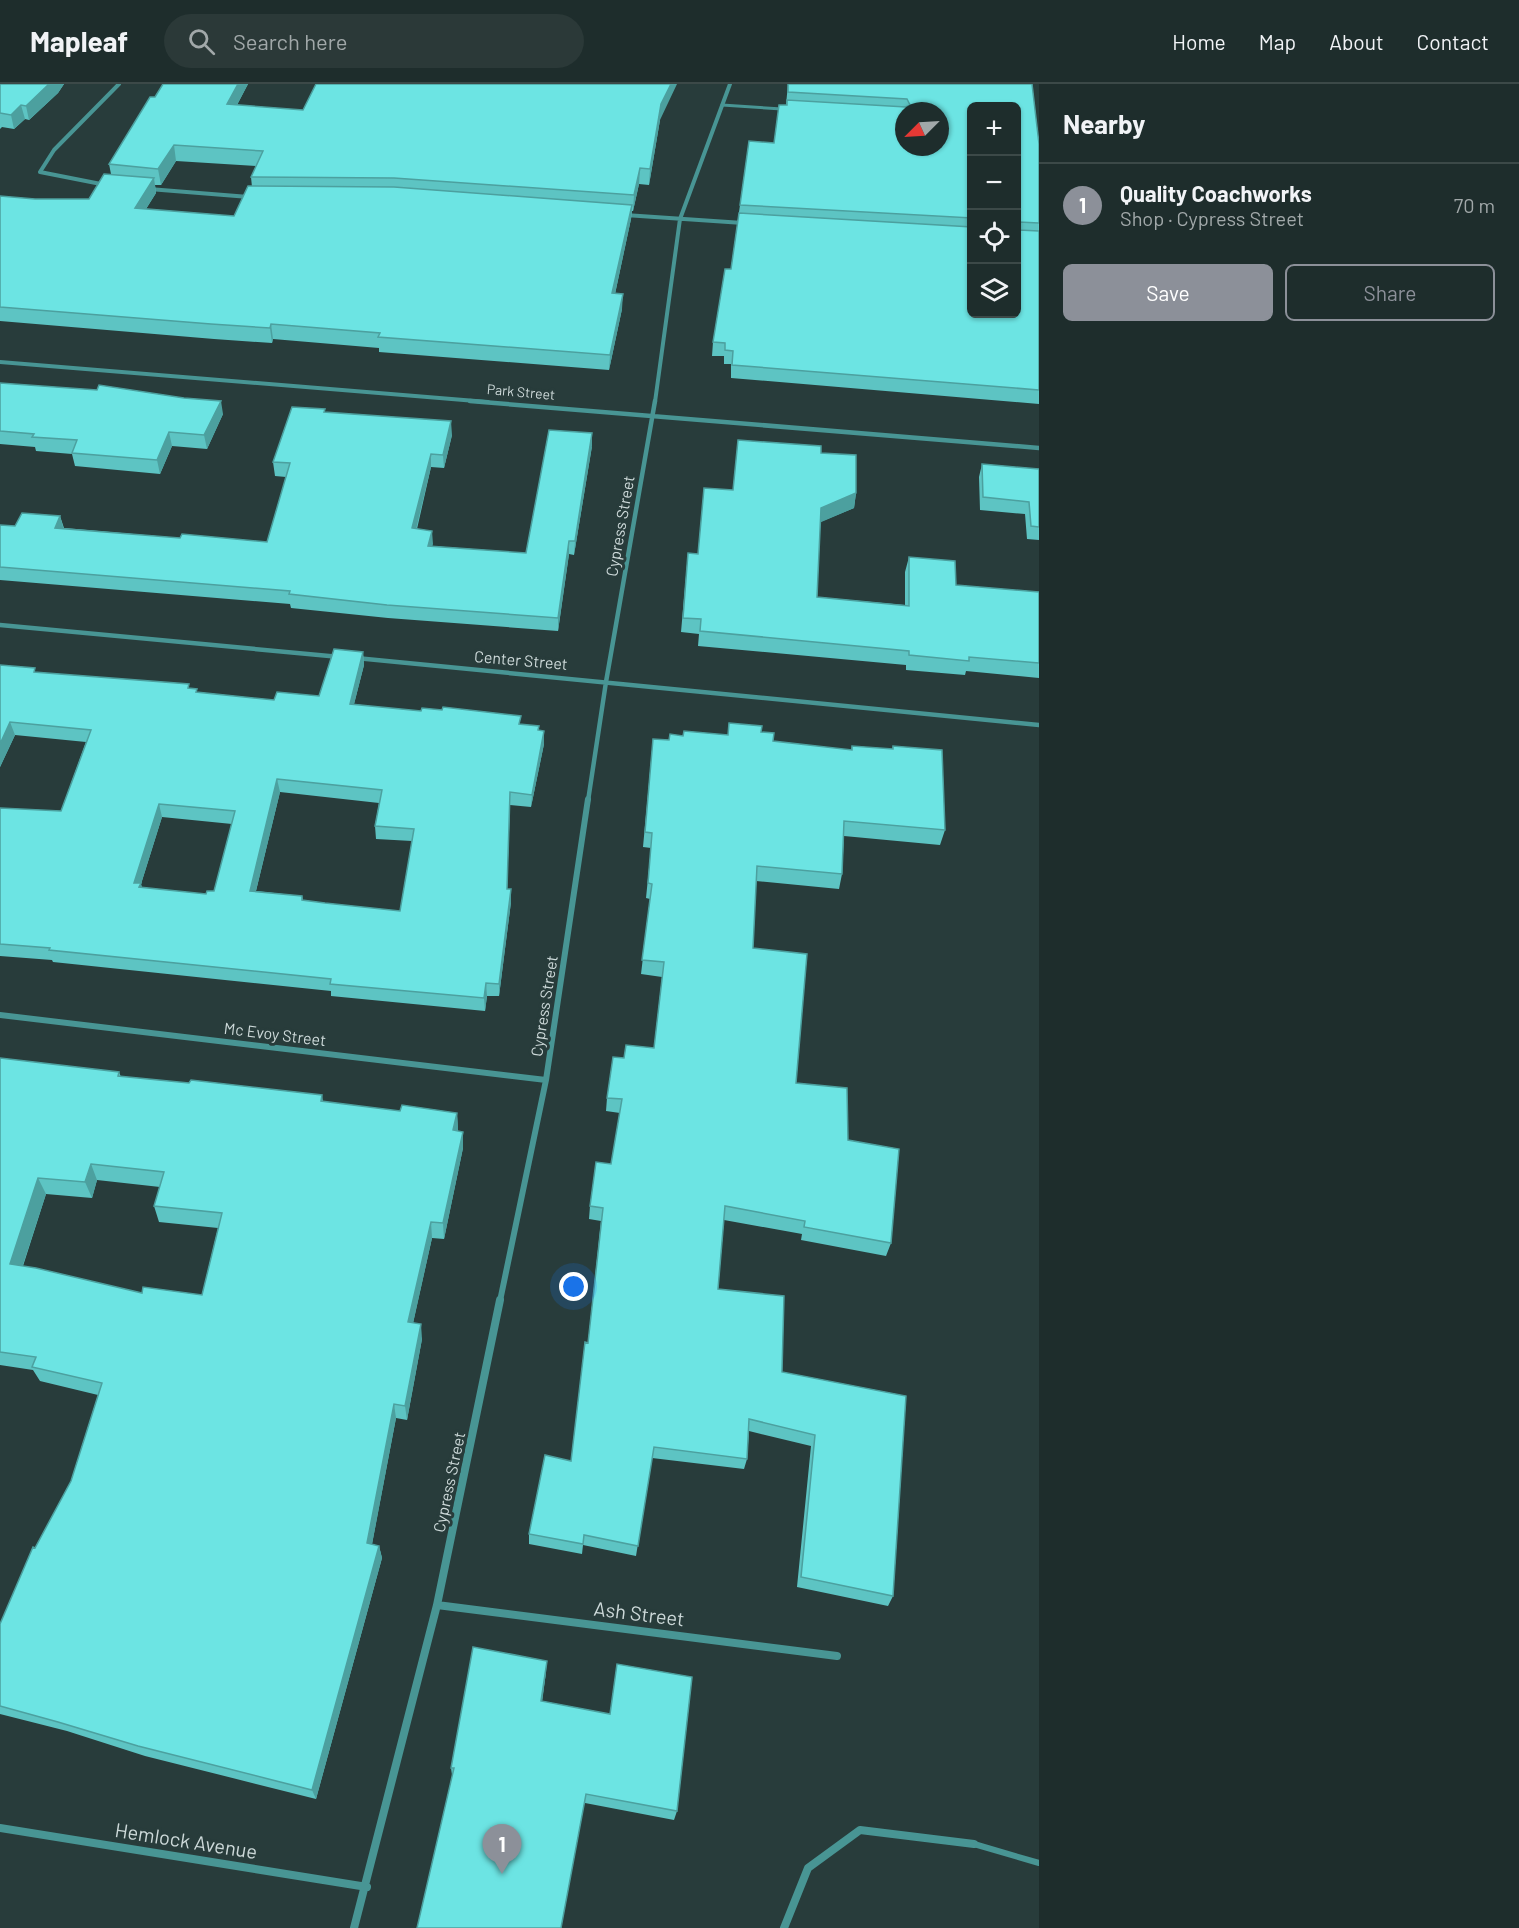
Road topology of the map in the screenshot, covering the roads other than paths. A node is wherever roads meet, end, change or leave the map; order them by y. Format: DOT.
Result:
graph roads {
  1 [pos="118,84"];
  2 [pos="730,84"];
  3 [pos="722,105"];
  4 [pos="790,109"];
  5 [pos="110,185"];
  6 [pos="144,189"];
  7 [pos="258,197"];
  8 [pos="618,215"];
  9 [pos="680,219"];
  10 [pos="754,223"];
  11 [pos="0,362"];
  12 [pos="652,414"];
  13 [pos="1039,448"];
  14 [pos="0,625"];
  15 [pos="606,682"];
  16 [pos="1039,724"];
  17 [pos="0,1015"];
  18 [pos="546,1080"];
  19 [pos="437,1605"];
  20 [pos="837,1656"];
  21 [pos="0,1828"];
  22 [pos="974,1844"];
  23 [pos="1039,1863"];
  24 [pos="367,1887"];
  25 [pos="354,1928"];
  26 [pos="784,1928"];
  1 -- 5 [label="street"];
  2 -- 3 [label="street, Cypress Street"];
  3 -- 4 [label="lane"];
  3 -- 9 [label="street, Cypress Street"];
  6 -- 7 [label="street"];
  8 -- 9 [label="street"];
  9 -- 10 [label="street"];
  9 -- 12 [label="street, Cypress Street"];
  11 -- 12 [label="street, Park Street"];
  12 -- 13 [label="street, Park Street"];
  12 -- 15 [label="street, Cypress Street"];
  14 -- 15 [label="street, Center Street"];
  15 -- 16 [label="street, Center Street"];
  15 -- 18 [label="street, Cypress Street"];
  17 -- 18 [label="street, Mc Evoy Street"];
  18 -- 19 [label="street, Cypress Street"];
  19 -- 20 [label="street, Ash Street"];
  19 -- 24 [label="street, Cypress Street"];
  21 -- 24 [label="street, Hemlock Avenue"];
  22 -- 23 [label="lane"];
  22 -- 26 [label="street"];
  24 -- 25 [label="street, Cypress Street"];
}
